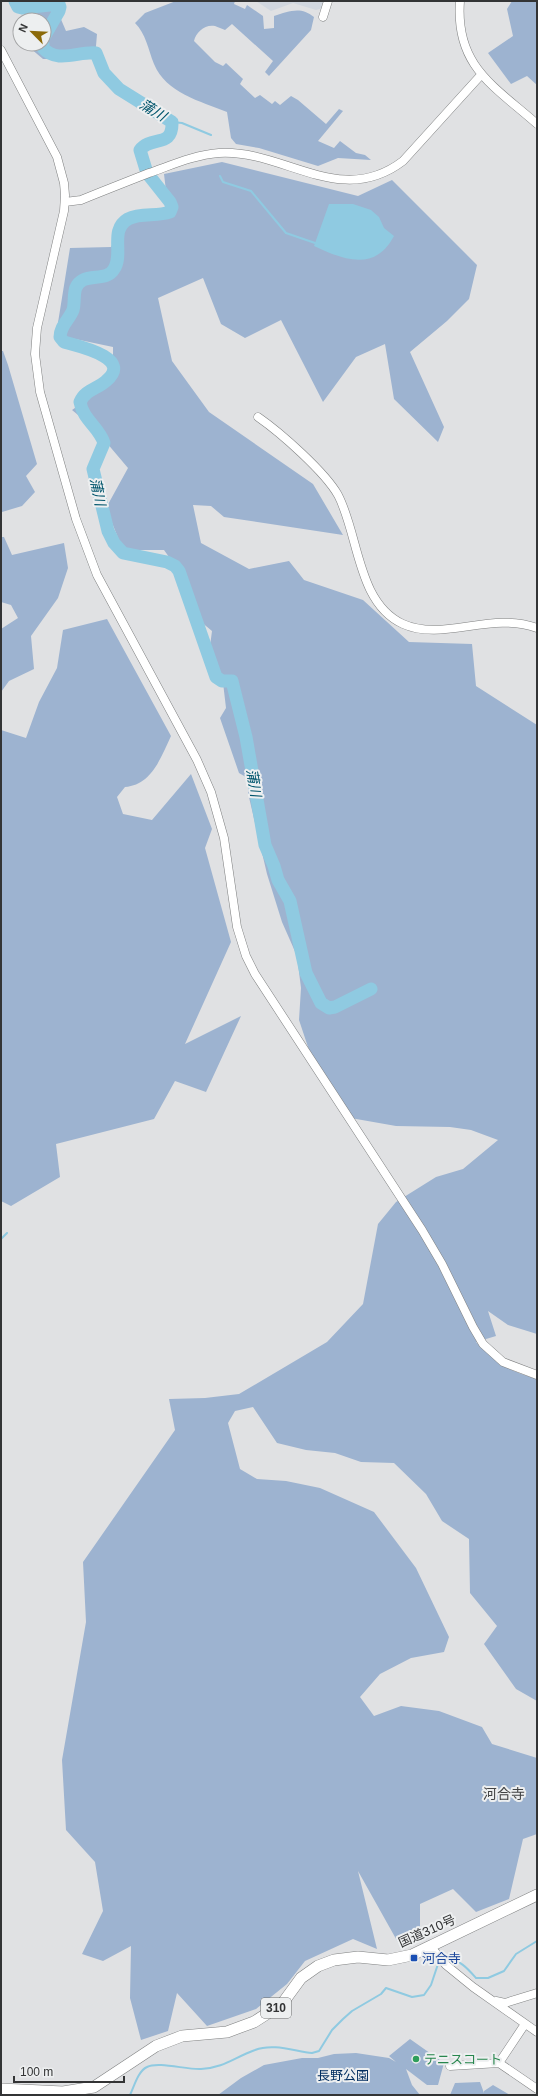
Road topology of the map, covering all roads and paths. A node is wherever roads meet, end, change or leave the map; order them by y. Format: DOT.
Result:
graph roads {
  1 [pos="328,1"];
  2 [pos="460,1"];
  3 [pos="323,18"];
  4 [pos="1,50"];
  5 [pos="481,75"];
  6 [pos="537,124"];
  7 [pos="65,202"];
  8 [pos="258,417"];
  9 [pos="537,628"];
  10 [pos="537,1375"];
  11 [pos="537,1895"];
  12 [pos="434,1951"];
  13 [pos="537,1993"];
  14 [pos="493,2001"];
  15 [pos="525,2024"];
  16 [pos="537,2032"];
  17 [pos="499,2063"];
  18 [pos="450,2066"];
  19 [pos="1,2089"];
  20 [pos="537,2089"];
  21 [pos="93,2091"];
  1 -- 3 [label="street"];
  2 -- 5 [label="street"];
  4 -- 7 [label="street"];
  5 -- 6 [label="street"];
  5 -- 7 [label="street"];
  7 -- 10 [label="street"];
  8 -- 9 [label="street"];
  11 -- 12 [label="highway, 国道310号 / 310"];
  12 -- 14 [label="street"];
  12 -- 21 [label="highway, 国道310号 / 310"];
  13 -- 14 [label="street"];
  14 -- 15 [label="street"];
  15 -- 16 [label="street"];
  15 -- 17 [label="street"];
  17 -- 18 [label="street"];
  17 -- 20 [label="street"];
  19 -- 21 [label="highway, 国道310号 / 310"];
}
